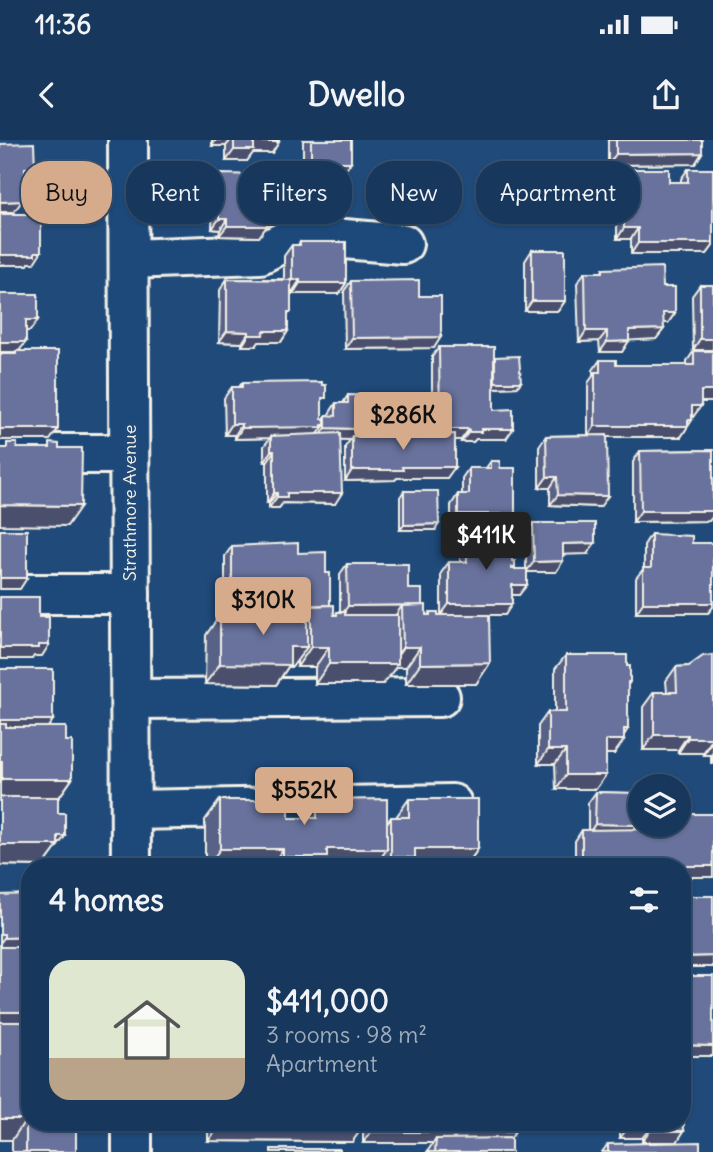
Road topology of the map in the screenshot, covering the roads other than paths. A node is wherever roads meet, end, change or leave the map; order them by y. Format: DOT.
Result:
graph roads {
  1 [pos="128,140"];
  2 [pos="402,244"];
  3 [pos="129,259"];
  4 [pos="0,454"];
  5 [pos="129,454"];
  6 [pos="0,594"];
  7 [pos="130,594"];
  8 [pos="440,697"];
  9 [pos="131,699"];
  10 [pos="452,803"];
  11 [pos="131,810"];
  12 [pos="131,858"];
  13 [pos="132,1131"];
  14 [pos="132,1152"];
  1 -- 3 [label="street, Strathmore Avenue"];
  2 -- 3 [label="street"];
  3 -- 5 [label="street, Strathmore Avenue"];
  4 -- 5 [label="street"];
  5 -- 7 [label="street, Strathmore Avenue"];
  6 -- 7 [label="street"];
  7 -- 9 [label="street, Strathmore Avenue"];
  8 -- 9 [label="street"];
  9 -- 11 [label="street, Strathmore Avenue"];
  10 -- 11 [label="street"];
  11 -- 12 [label="street, Strathmore Avenue"];
  13 -- 14 [label="street"];
}
